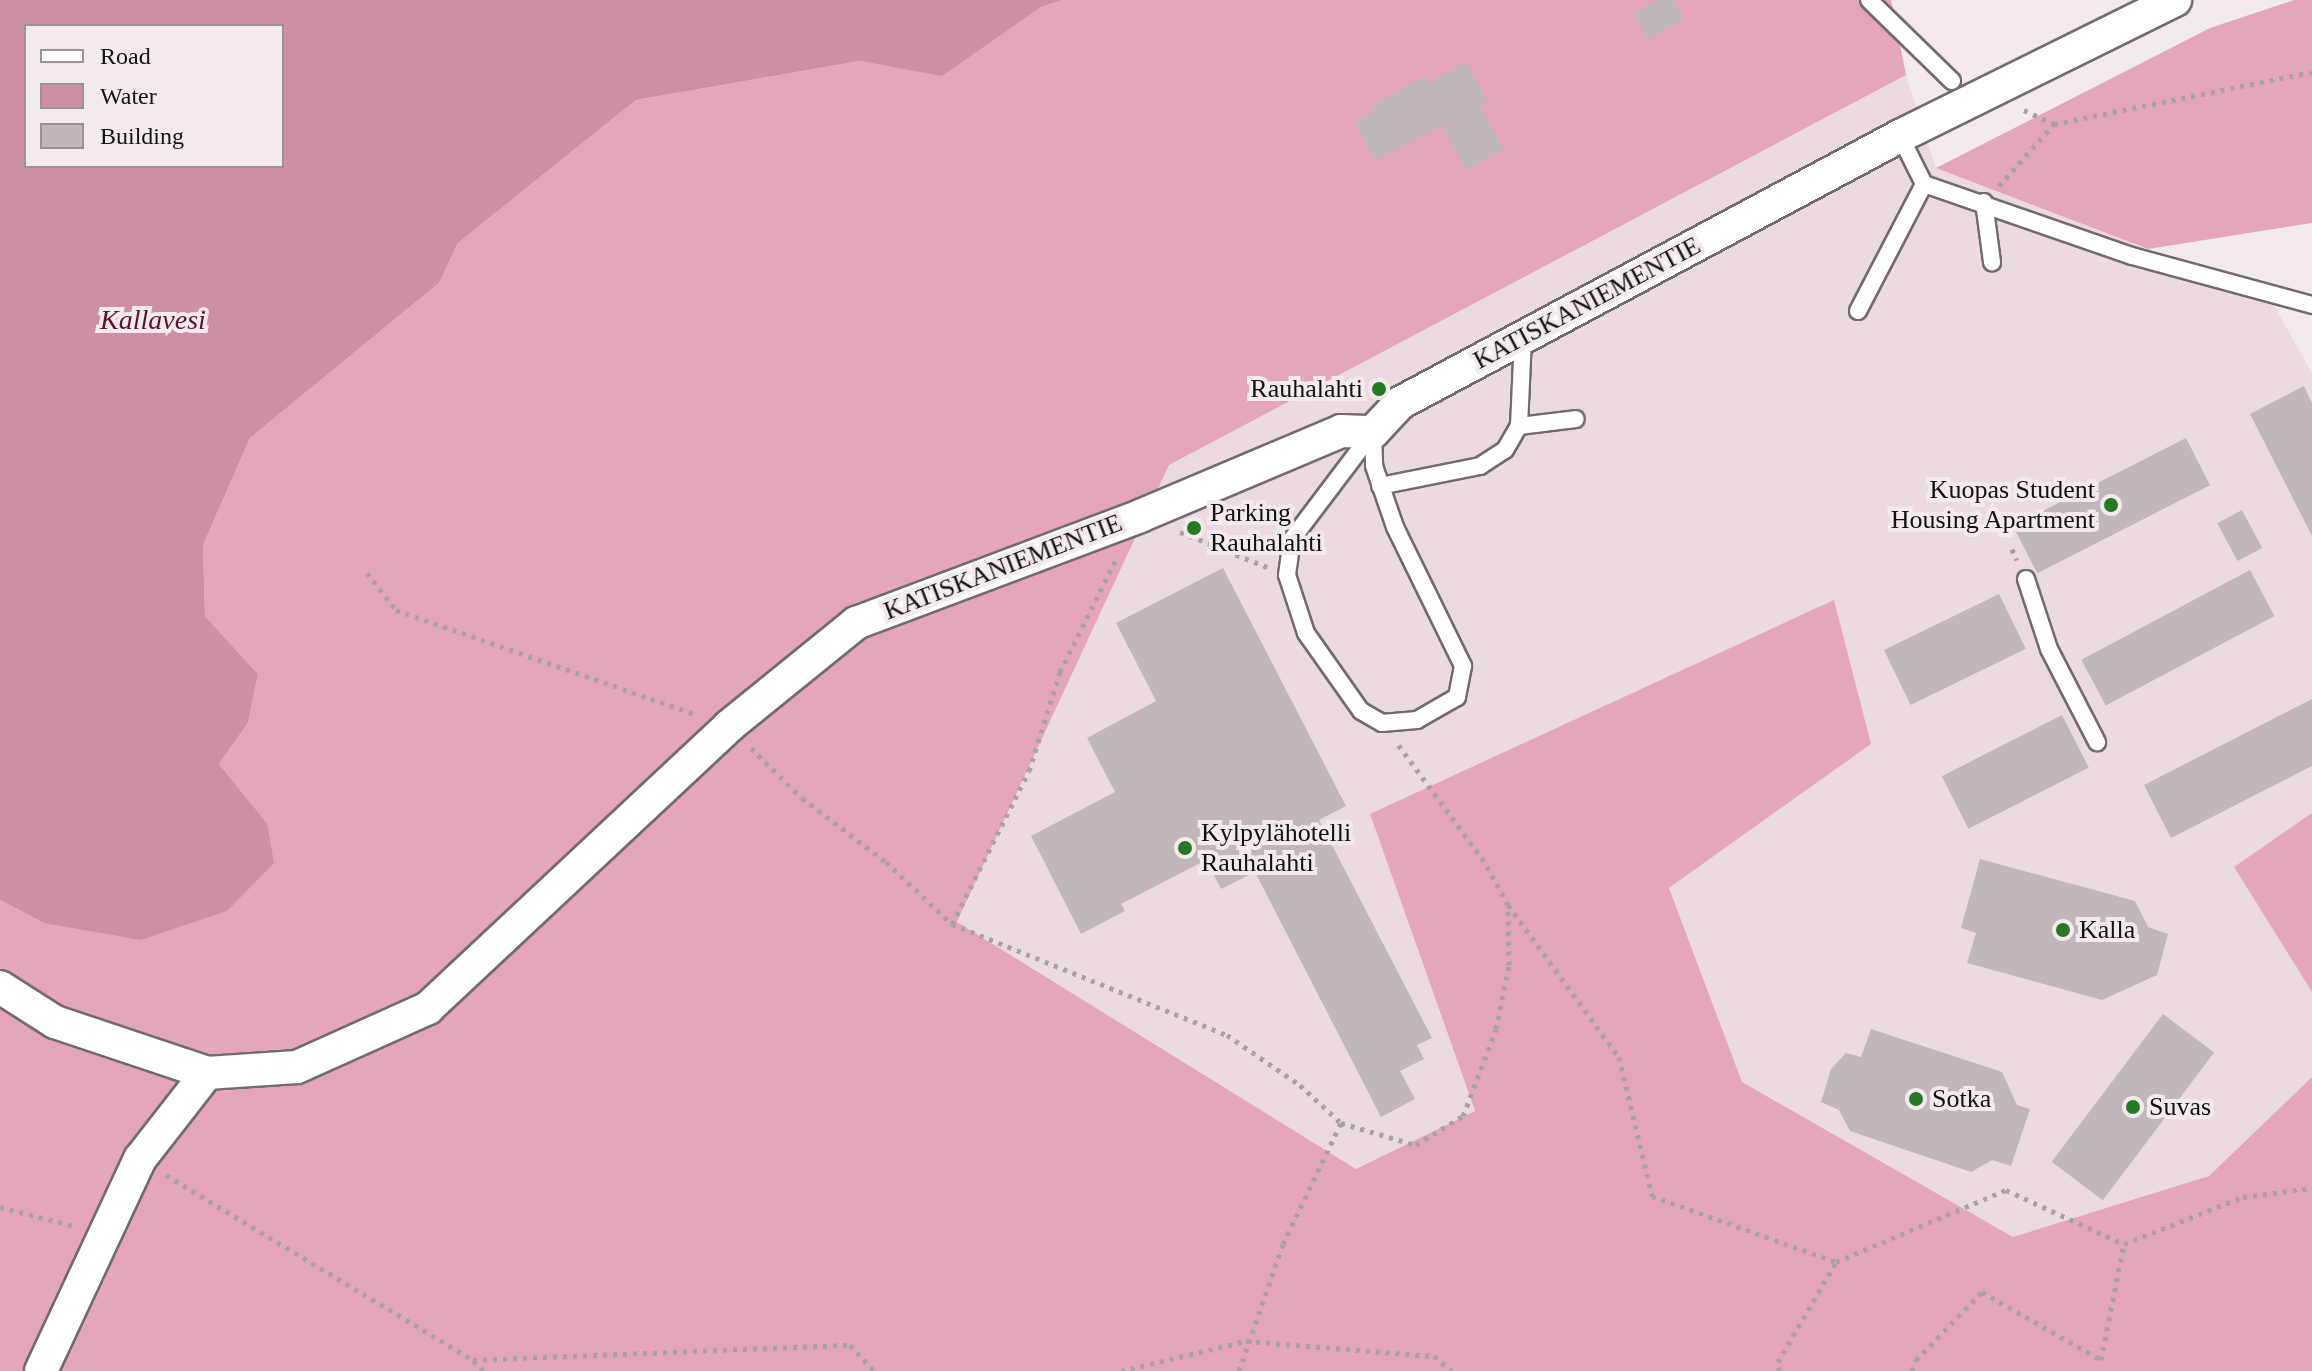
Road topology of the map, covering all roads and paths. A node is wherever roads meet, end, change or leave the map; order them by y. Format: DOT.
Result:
graph roads {
  1 [pos="1869,0"];
  2 [pos="2175,0"];
  3 [pos="2312,72"];
  4 [pos="1952,81"];
  5 [pos="2019,108"];
  6 [pos="2054,124"];
  7 [pos="1900,136"];
  8 [pos="1924,184"];
  9 [pos="1984,202"];
  10 [pos="1992,262"];
  11 [pos="2312,305"];
  12 [pos="1858,311"];
  13 [pos="1523,338"];
  14 [pos="1576,419"];
  15 [pos="1519,426"];
  16 [pos="1373,432"];
  17 [pos="1380,486"];
  18 [pos="1140,516"];
  19 [pos="367,573"];
  20 [pos="1287,575"];
  21 [pos="2026,579"];
  22 [pos="1382,723"];
  23 [pos="729,726"];
  24 [pos="2097,742"];
  25 [pos="1508,905"];
  26 [pos="952,924"];
  27 [pos="0,987"];
  28 [pos="207,1073"];
  29 [pos="1341,1123"];
  30 [pos="140,1159"];
  31 [pos="2312,1188"];
  32 [pos="0,1207"];
  33 [pos="106,1234"];
  34 [pos="2124,1244"];
  35 [pos="1836,1262"];
  36 [pos="1246,1341"];
  37 [pos="473,1360"];
  38 [pos="41,1371"];
  39 [pos="484,1371"];
  40 [pos="874,1371"];
  41 [pos="1121,1371"];
  42 [pos="1239,1371"];
  43 [pos="1452,1371"];
  44 [pos="1779,1371"];
  45 [pos="1912,1371"];
  1 -- 4 [label="lane"];
  2 -- 7 [label="street, KATISKANIEMENTIE"];
  3 -- 6 [label="path"];
  5 -- 6 [label="path"];
  6 -- 9 [label="path"];
  7 -- 8 [label="lane"];
  7 -- 13 [label="street, KATISKANIEMENTIE"];
  8 -- 9 [label="lane"];
  8 -- 12 [label="lane"];
  9 -- 10 [label="lane"];
  9 -- 11 [label="lane"];
  13 -- 15 [label="lane"];
  13 -- 16 [label="street, KATISKANIEMENTIE"];
  14 -- 15 [label="lane"];
  15 -- 17 [label="lane"];
  16 -- 17 [label="lane"];
  16 -- 18 [label="street, KATISKANIEMENTIE"];
  16 -- 20 [label="lane"];
  17 -- 22 [label="lane"];
  18 -- 20 [label="path"];
  18 -- 23 [label="street, KATISKANIEMENTIE"];
  18 -- 26 [label="path"];
  19 -- 23 [label="path"];
  20 -- 22 [label="lane"];
  21 -- 24 [label="lane"];
  22 -- 25 [label="path"];
  23 -- 26 [label="path"];
  23 -- 28 [label="street, KATISKANIEMENTIE"];
  25 -- 29 [label="path"];
  25 -- 35 [label="path"];
  26 -- 29 [label="path"];
  27 -- 28 [label="street"];
  28 -- 30 [label="street"];
  29 -- 36 [label="path"];
  30 -- 33 [label="street"];
  30 -- 37 [label="path"];
  31 -- 34 [label="path"];
  32 -- 33 [label="path"];
  33 -- 38 [label="street"];
  34 -- 35 [label="path"];
  34 -- 45 [label="path"];
  35 -- 44 [label="path"];
  36 -- 41 [label="path"];
  36 -- 42 [label="path"];
  36 -- 43 [label="path"];
  37 -- 39 [label="path"];
  37 -- 40 [label="path"];
}
